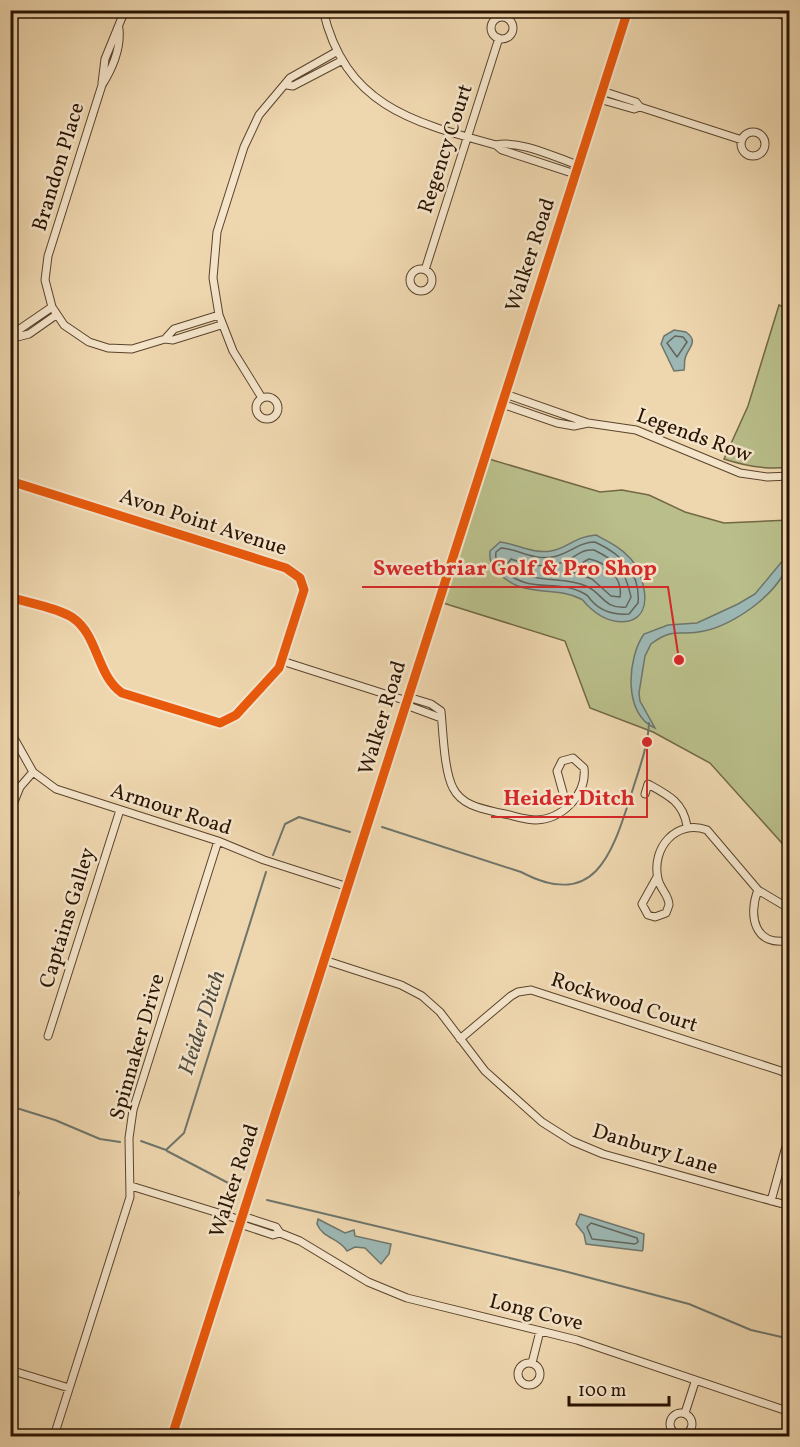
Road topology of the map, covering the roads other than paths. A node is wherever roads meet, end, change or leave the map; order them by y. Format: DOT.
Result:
graph roads {
  1 [pos="125,10"];
  2 [pos="323,10"];
  3 [pos="628,10"];
  4 [pos="769,10"];
  5 [pos="789,18"];
  6 [pos="499,38"];
  7 [pos="336,52"];
  8 [pos="341,61"];
  9 [pos="287,85"];
  10 [pos="601,95"];
  11 [pos="468,138"];
  12 [pos="742,140"];
  13 [pos="496,145"];
  14 [pos="579,165"];
  15 [pos="575,174"];
  16 [pos="425,270"];
  17 [pos="52,307"];
  18 [pos="56,315"];
  19 [pos="219,315"];
  20 [pos="221,325"];
  21 [pos="11,339"];
  22 [pos="165,339"];
  23 [pos="505,394"];
  24 [pos="262,398"];
  25 [pos="502,404"];
  26 [pos="588,423"];
  27 [pos="789,477"];
  28 [pos="10,481"];
  29 [pos="10,597"];
  30 [pos="282,661"];
  31 [pos="407,701"];
  32 [pos="10,730"];
  33 [pos="33,772"];
  34 [pos="645,794"];
  35 [pos="567,807"];
  36 [pos="120,810"];
  37 [pos="10,812"];
  38 [pos="687,826"];
  39 [pos="218,841"];
  40 [pos="657,877"];
  41 [pos="348,887"];
  42 [pos="758,890"];
  43 [pos="789,909"];
  44 [pos="789,940"];
  45 [pos="324,960"];
  46 [pos="48,1036"];
  47 [pos="460,1040"];
  48 [pos="789,1076"];
  49 [pos="789,1132"];
  50 [pos="131,1186"];
  51 [pos="15,1193"];
  52 [pos="771,1201"];
  53 [pos="789,1206"];
  54 [pos="10,1208"];
  55 [pos="241,1220"];
  56 [pos="540,1330"];
  57 [pos="532,1363"];
  58 [pos="10,1370"];
  59 [pos="695,1382"];
  60 [pos="69,1388"];
  61 [pos="789,1412"];
  62 [pos="685,1413"];
  63 [pos="54,1437"];
  64 [pos="172,1437"];
  1 -- 17 [label="street, Brandon Place"];
  2 -- 7 [label="street"];
  3 -- 10 [label="street, Walker Road"];
  4 -- 5 [label="street"];
  6 -- 11 [label="street, Regency Court"];
  7 -- 8 [label="street"];
  7 -- 9 [label="street"];
  8 -- 9 [label="street"];
  8 -- 11 [label="street"];
  9 -- 19 [label="street"];
  10 -- 12 [label="street"];
  10 -- 14 [label="street, Walker Road"];
  11 -- 13 [label="street"];
  11 -- 16 [label="street, Regency Court"];
  13 -- 14 [label="street"];
  13 -- 15 [label="street"];
  14 -- 15 [label="street, Walker Road"];
  15 -- 23 [label="street, Walker Road"];
  17 -- 18 [label="street, Brandon Place"];
  17 -- 21 [label="street"];
  18 -- 21 [label="street"];
  18 -- 22 [label="street, Brandon Place"];
  19 -- 20 [label="street"];
  19 -- 22 [label="street, Brandon Place"];
  20 -- 22 [label="street, Brandon Place"];
  20 -- 24 [label="street"];
  23 -- 25 [label="street, Walker Road"];
  23 -- 26 [label="street, Legends Row"];
  25 -- 26 [label="street, Legends Row"];
  25 -- 31 [label="street, Walker Road"];
  26 -- 27 [label="street, Legends Row"];
  28 -- 30 [label="street, Avon Point Avenue"];
  29 -- 30 [label="street"];
  30 -- 31 [label="street"];
  31 -- 35 [label="street"];
  31 -- 41 [label="street, Walker Road"];
  32 -- 33 [label="street, Armour Road"];
  33 -- 36 [label="street, Armour Road"];
  33 -- 37 [label="street"];
  34 -- 38 [label="street"];
  35 -- 35 [label="street"];
  36 -- 39 [label="street, Armour Road"];
  36 -- 46 [label="street, Captains Galley"];
  38 -- 40 [label="street"];
  38 -- 42 [label="street"];
  39 -- 41 [label="street, Armour Road"];
  39 -- 50 [label="street, Spinnaker Drive"];
  40 -- 40 [label="street"];
  41 -- 45 [label="street, Walker Road"];
  42 -- 43 [label="street"];
  42 -- 44 [label="street"];
  45 -- 47 [label="street, Danbury Lane"];
  45 -- 55 [label="street, Walker Road"];
  47 -- 48 [label="street, Rockwood Court"];
  47 -- 52 [label="street, Danbury Lane"];
  49 -- 52 [label="street"];
  50 -- 55 [label="street, Long Cove"];
  50 -- 60 [label="street, Spinnaker Drive"];
  51 -- 54 [label="street"];
  52 -- 53 [label="street, Danbury Lane"];
  55 -- 56 [label="street, Long Cove"];
  55 -- 64 [label="street, Walker Road"];
  56 -- 57 [label="street"];
  56 -- 59 [label="street, Long Cove"];
  58 -- 60 [label="street"];
  59 -- 61 [label="street, Long Cove"];
  59 -- 62 [label="street"];
  60 -- 63 [label="street, Spinnaker Drive"];
}
